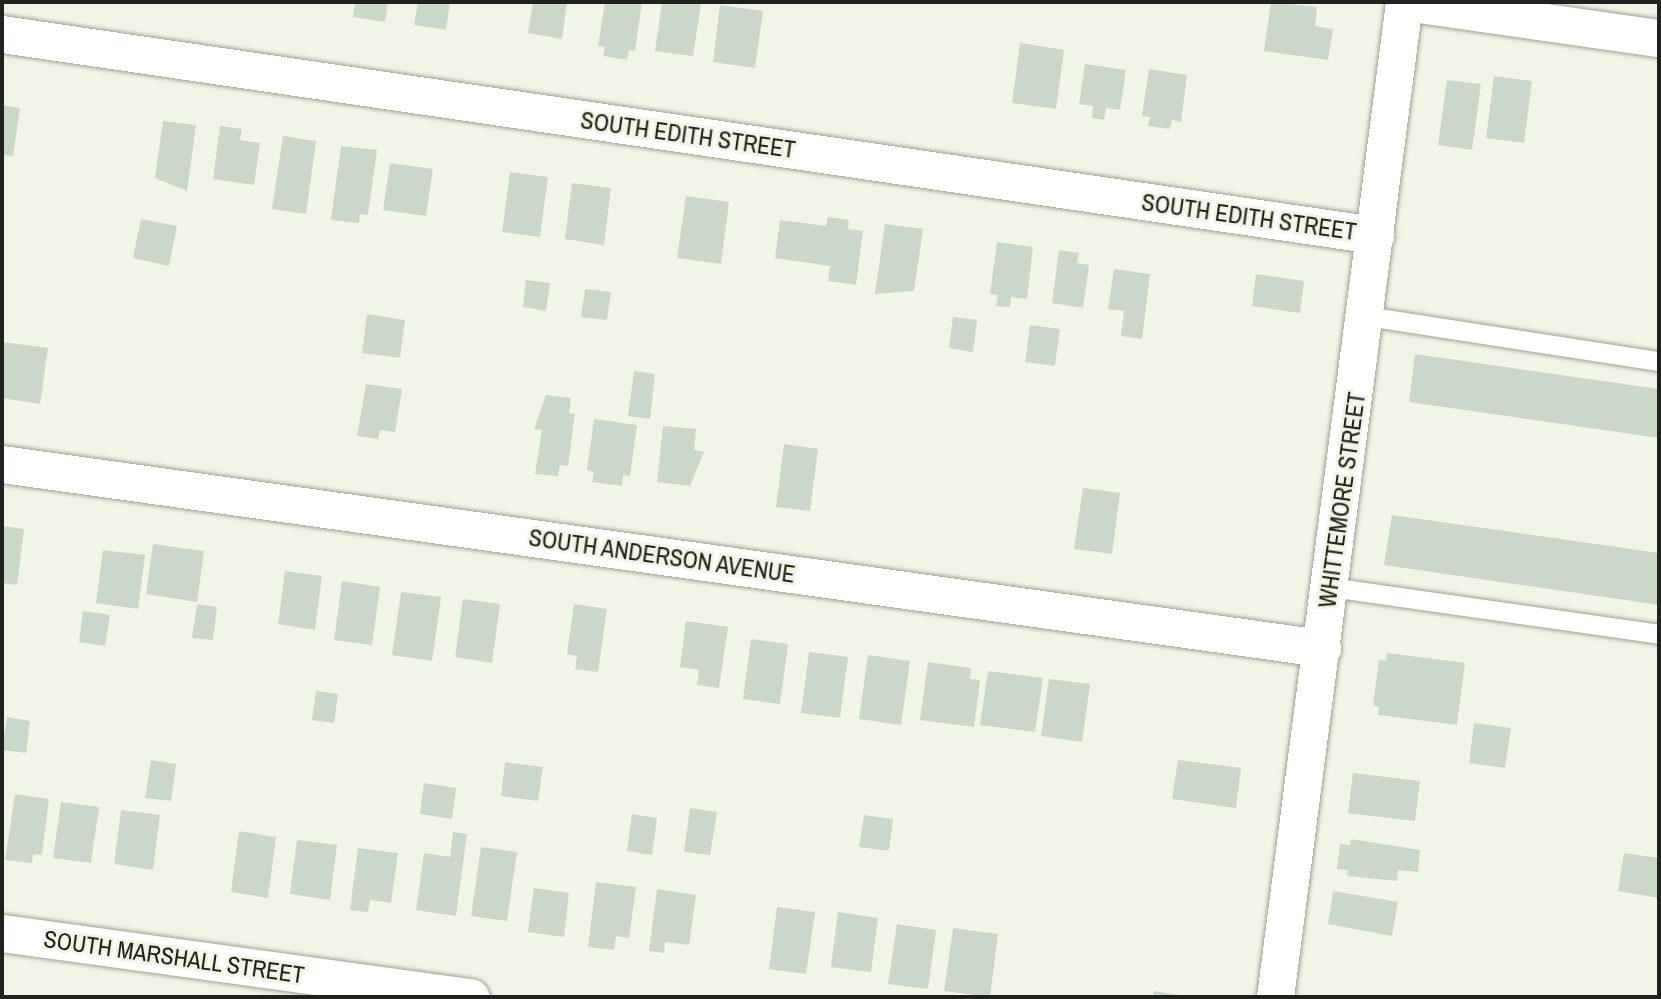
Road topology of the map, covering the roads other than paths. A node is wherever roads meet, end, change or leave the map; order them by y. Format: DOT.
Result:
graph roads {
  1 [pos="1405,2"];
  2 [pos="2,34"];
  3 [pos="1659,38"];
  4 [pos="1375,235"];
  5 [pos="1367,316"];
  6 [pos="1659,362"];
  7 [pos="2,464"];
  8 [pos="1331,587"];
  9 [pos="1659,634"];
  10 [pos="1322,648"];
  11 [pos="2,933"];
  12 [pos="471,997"];
  13 [pos="1275,997"];
  1 -- 3 [label="street"];
  1 -- 4 [label="street, WHITTEMORE STREET"];
  2 -- 4 [label="street, SOUTH EDITH STREET"];
  4 -- 5 [label="street, WHITTEMORE STREET"];
  5 -- 6 [label="lane"];
  5 -- 8 [label="street, WHITTEMORE STREET"];
  7 -- 10 [label="street, SOUTH ANDERSON AVENUE"];
  8 -- 9 [label="lane"];
  8 -- 10 [label="street, WHITTEMORE STREET"];
  10 -- 13 [label="street, WHITTEMORE STREET"];
  11 -- 12 [label="street, SOUTH MARSHALL STREET"];
}
